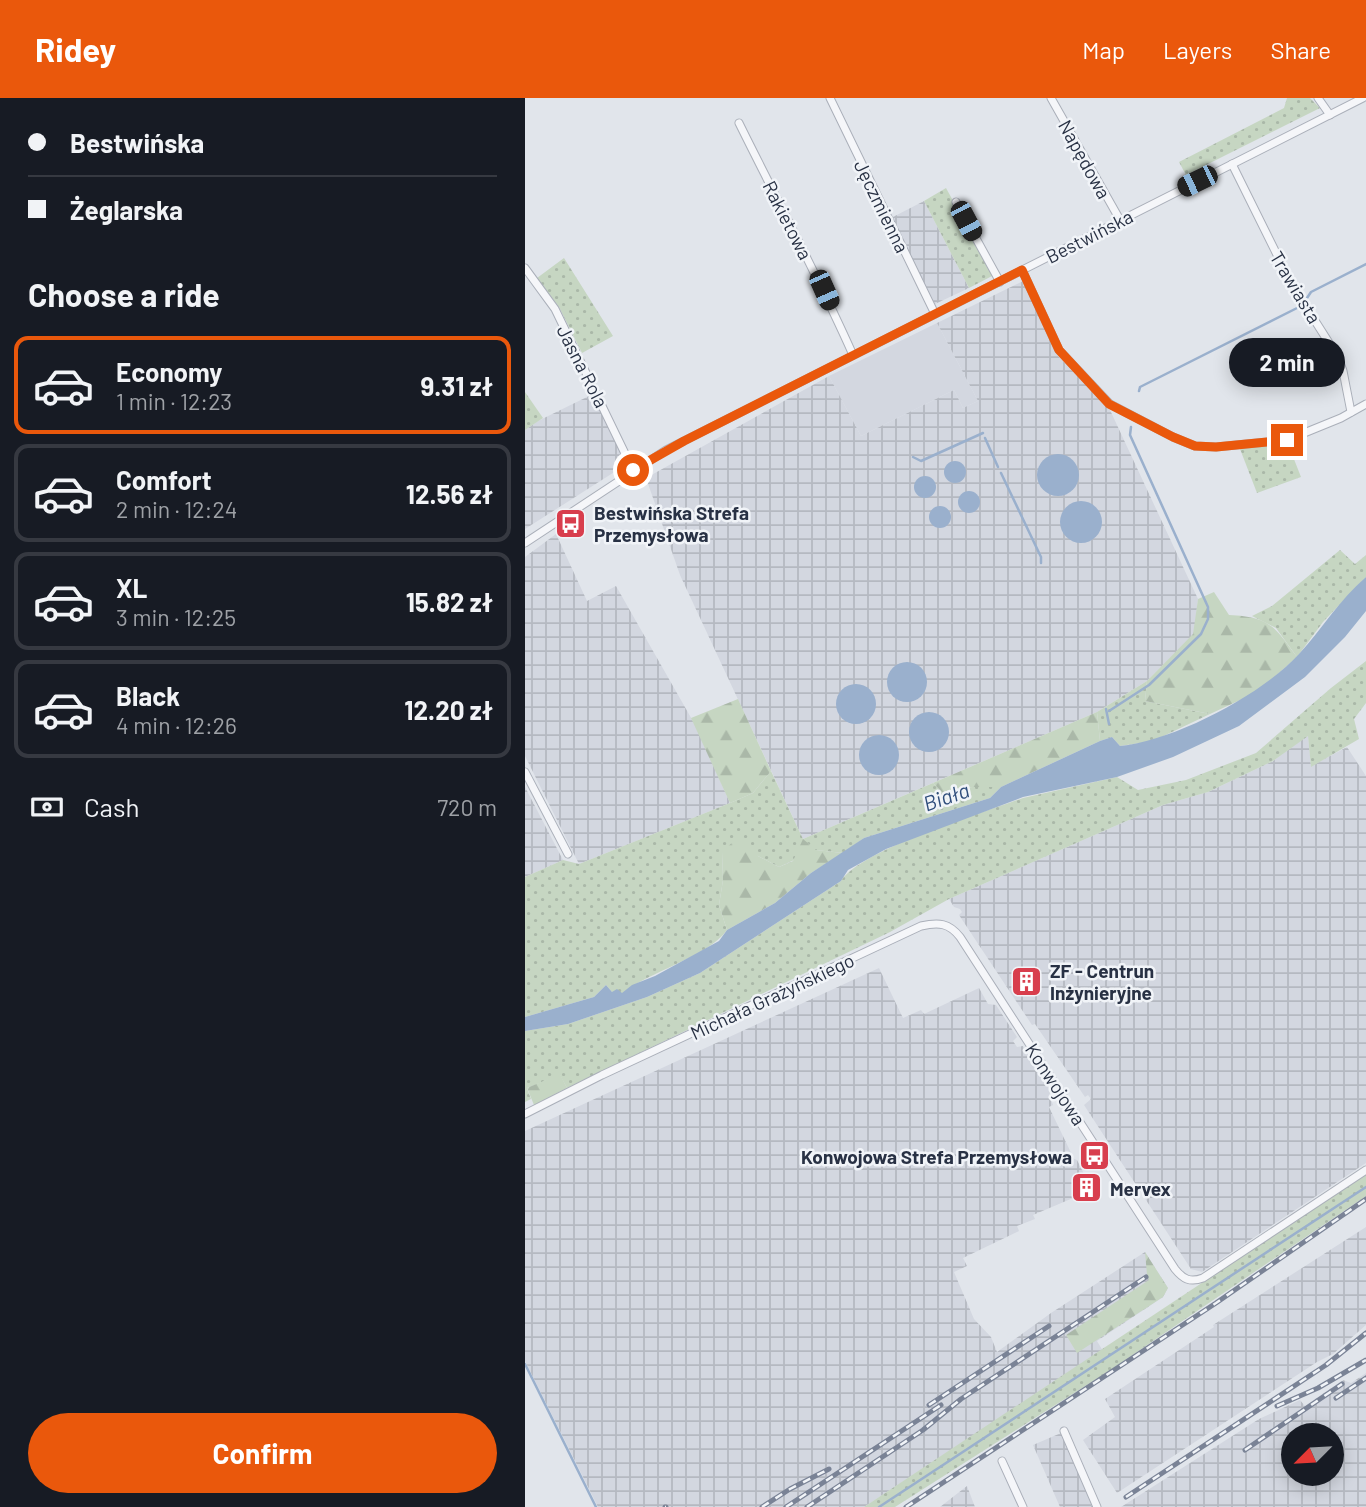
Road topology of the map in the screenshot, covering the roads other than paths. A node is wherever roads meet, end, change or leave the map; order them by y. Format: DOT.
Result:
graph roads {
  1 [pos="830,98"];
  2 [pos="1051,98"];
  3 [pos="1318,98"];
  4 [pos="1363,98"];
  5 [pos="1330,115"];
  6 [pos="739,123"];
  7 [pos="1232,164"];
  8 [pos="956,202"];
  9 [pos="1120,220"];
  10 [pos="525,268"];
  11 [pos="1022,270"];
  12 [pos="1000,282"];
  13 [pos="936,314"];
  14 [pos="853,355"];
  15 [pos="1366,404"];
  16 [pos="1351,412"];
  17 [pos="633,470"];
  18 [pos="525,543"];
  19 [pos="525,772"];
  20 [pos="568,854"];
  21 [pos="945,924"];
  22 [pos="525,1114"];
  23 [pos="1366,1170"];
  24 [pos="1064,1431"];
  25 [pos="1002,1461"];
  26 [pos="1023,1507"];
  27 [pos="1097,1507"];
  1 -- 13 [label="street, Jęczmienna"];
  2 -- 9 [label="street, Napędowa"];
  3 -- 5 [label="street"];
  4 -- 5 [label="street, Bestwińska"];
  5 -- 7 [label="street, Bestwińska"];
  6 -- 14 [label="street, Rakietowa"];
  7 -- 9 [label="street, Bestwińska"];
  7 -- 16 [label="street, Trawiasta"];
  8 -- 12 [label="street"];
  9 -- 11 [label="street, Bestwińska"];
  10 -- 17 [label="street, Jasna Rola"];
  11 -- 12 [label="street, Bestwińska"];
  11 -- 16 [label="street"];
  12 -- 13 [label="street, Bestwińska"];
  13 -- 14 [label="street, Bestwińska"];
  14 -- 17 [label="street, Bestwińska"];
  15 -- 16 [label="street"];
  17 -- 18 [label="street, Bestwińska"];
  19 -- 20 [label="street"];
  21 -- 22 [label="street, Michała Grażyńskiego"];
  21 -- 23 [label="street, Konwojowa"];
  24 -- 27 [label="street"];
  25 -- 26 [label="street"];
}
